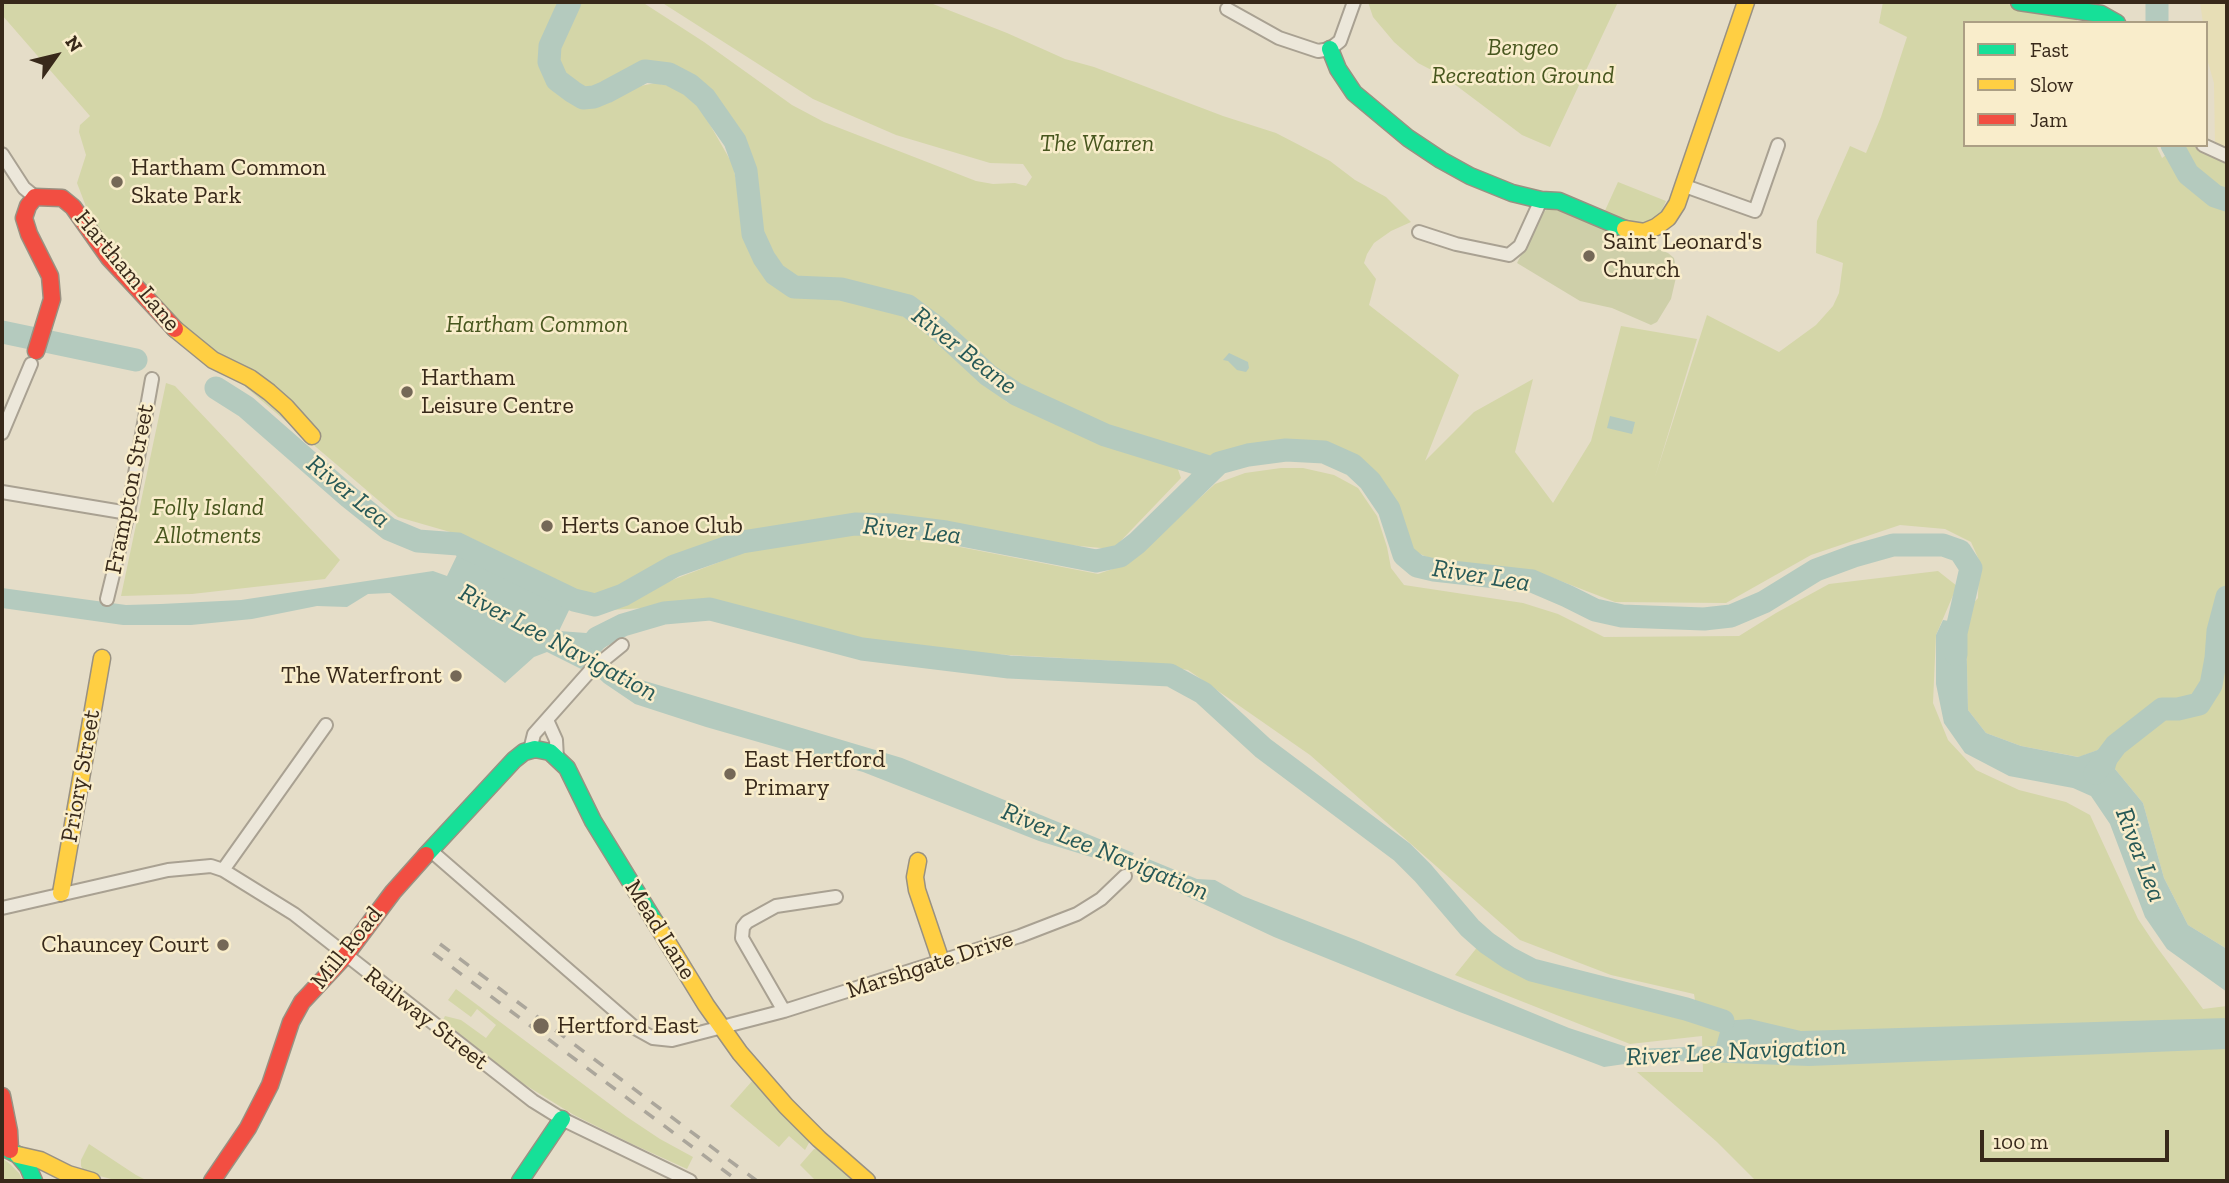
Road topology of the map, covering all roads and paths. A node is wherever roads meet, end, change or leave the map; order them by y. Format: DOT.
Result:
graph roads {
  1 [pos="1354,2"];
  2 [pos="1746,2"];
  3 [pos="2019,2"];
  4 [pos="2045,4"];
  5 [pos="1227,9"];
  6 [pos="2113,21"];
  7 [pos="1329,49"];
  8 [pos="1778,145"];
  9 [pos="2207,147"];
  10 [pos="2,154"];
  11 [pos="2227,156"];
  12 [pos="1685,186"];
  13 [pos="35,197"];
  14 [pos="1541,200"];
  15 [pos="1419,232"];
  16 [pos="34,357"];
  17 [pos="152,379"];
  18 [pos="2,433"];
  19 [pos="312,436"];
  20 [pos="2,492"];
  21 [pos="128,513"];
  22 [pos="107,599"];
  23 [pos="622,645"];
  24 [pos="102,658"];
  25 [pos="547,720"];
  26 [pos="326,724"];
  27 [pos="530,750"];
  28 [pos="557,758"];
  29 [pos="430,850"];
  30 [pos="918,861"];
  31 [pos="223,870"];
  32 [pos="1125,876"];
  33 [pos="61,893"];
  34 [pos="836,897"];
  35 [pos="2,906"];
  36 [pos="345,956"];
  37 [pos="941,961"];
  38 [pos="784,1011"];
  39 [pos="722,1028"];
  40 [pos="2,1096"];
  41 [pos="562,1119"];
  42 [pos="10,1150"];
  43 [pos="681,1179"];
  44 [pos="34,1181"];
  45 [pos="92,1181"];
  46 [pos="212,1181"];
  47 [pos="520,1181"];
  48 [pos="867,1181"];
  1 -- 7 [label="street"];
  2 -- 12 [label="main road"];
  3 -- 4 [label="main road"];
  4 -- 6 [label="main road"];
  5 -- 7 [label="street"];
  7 -- 14 [label="main road"];
  8 -- 12 [label="street"];
  9 -- 11 [label="street"];
  10 -- 13 [label="street"];
  12 -- 14 [label="main road"];
  13 -- 16 [label="main road"];
  13 -- 19 [label="main road, Hartham Lane"];
  14 -- 15 [label="street"];
  16 -- 18 [label="street"];
  17 -- 21 [label="street, Frampton Street"];
  20 -- 21 [label="street"];
  21 -- 22 [label="street, Frampton Street"];
  23 -- 25 [label="street, Mill Road"];
  24 -- 33 [label="main road, Priory Street"];
  25 -- 27 [label="street, Mill Road"];
  25 -- 28 [label="street"];
  26 -- 31 [label="street"];
  27 -- 28 [label="main road"];
  27 -- 29 [label="main road, Mill Road"];
  28 -- 39 [label="main road, Mead Lane"];
  29 -- 36 [label="main road, Mill Road"];
  29 -- 39 [label="street, Marshgate Drive"];
  30 -- 37 [label="main road"];
  31 -- 33 [label="street, Railway Street"];
  31 -- 36 [label="street, Railway Street"];
  32 -- 37 [label="street, Marshgate Drive"];
  33 -- 35 [label="street, Railway Street"];
  34 -- 38 [label="street"];
  36 -- 41 [label="street, Railway Street"];
  36 -- 46 [label="main road, Mill Road"];
  37 -- 38 [label="street, Marshgate Drive"];
  38 -- 39 [label="street, Marshgate Drive"];
  39 -- 48 [label="main road, Mead Lane"];
  40 -- 42 [label="main road"];
  41 -- 43 [label="street, Railway Street"];
  41 -- 47 [label="main road"];
  42 -- 44 [label="main road"];
  42 -- 45 [label="main road"];
}
